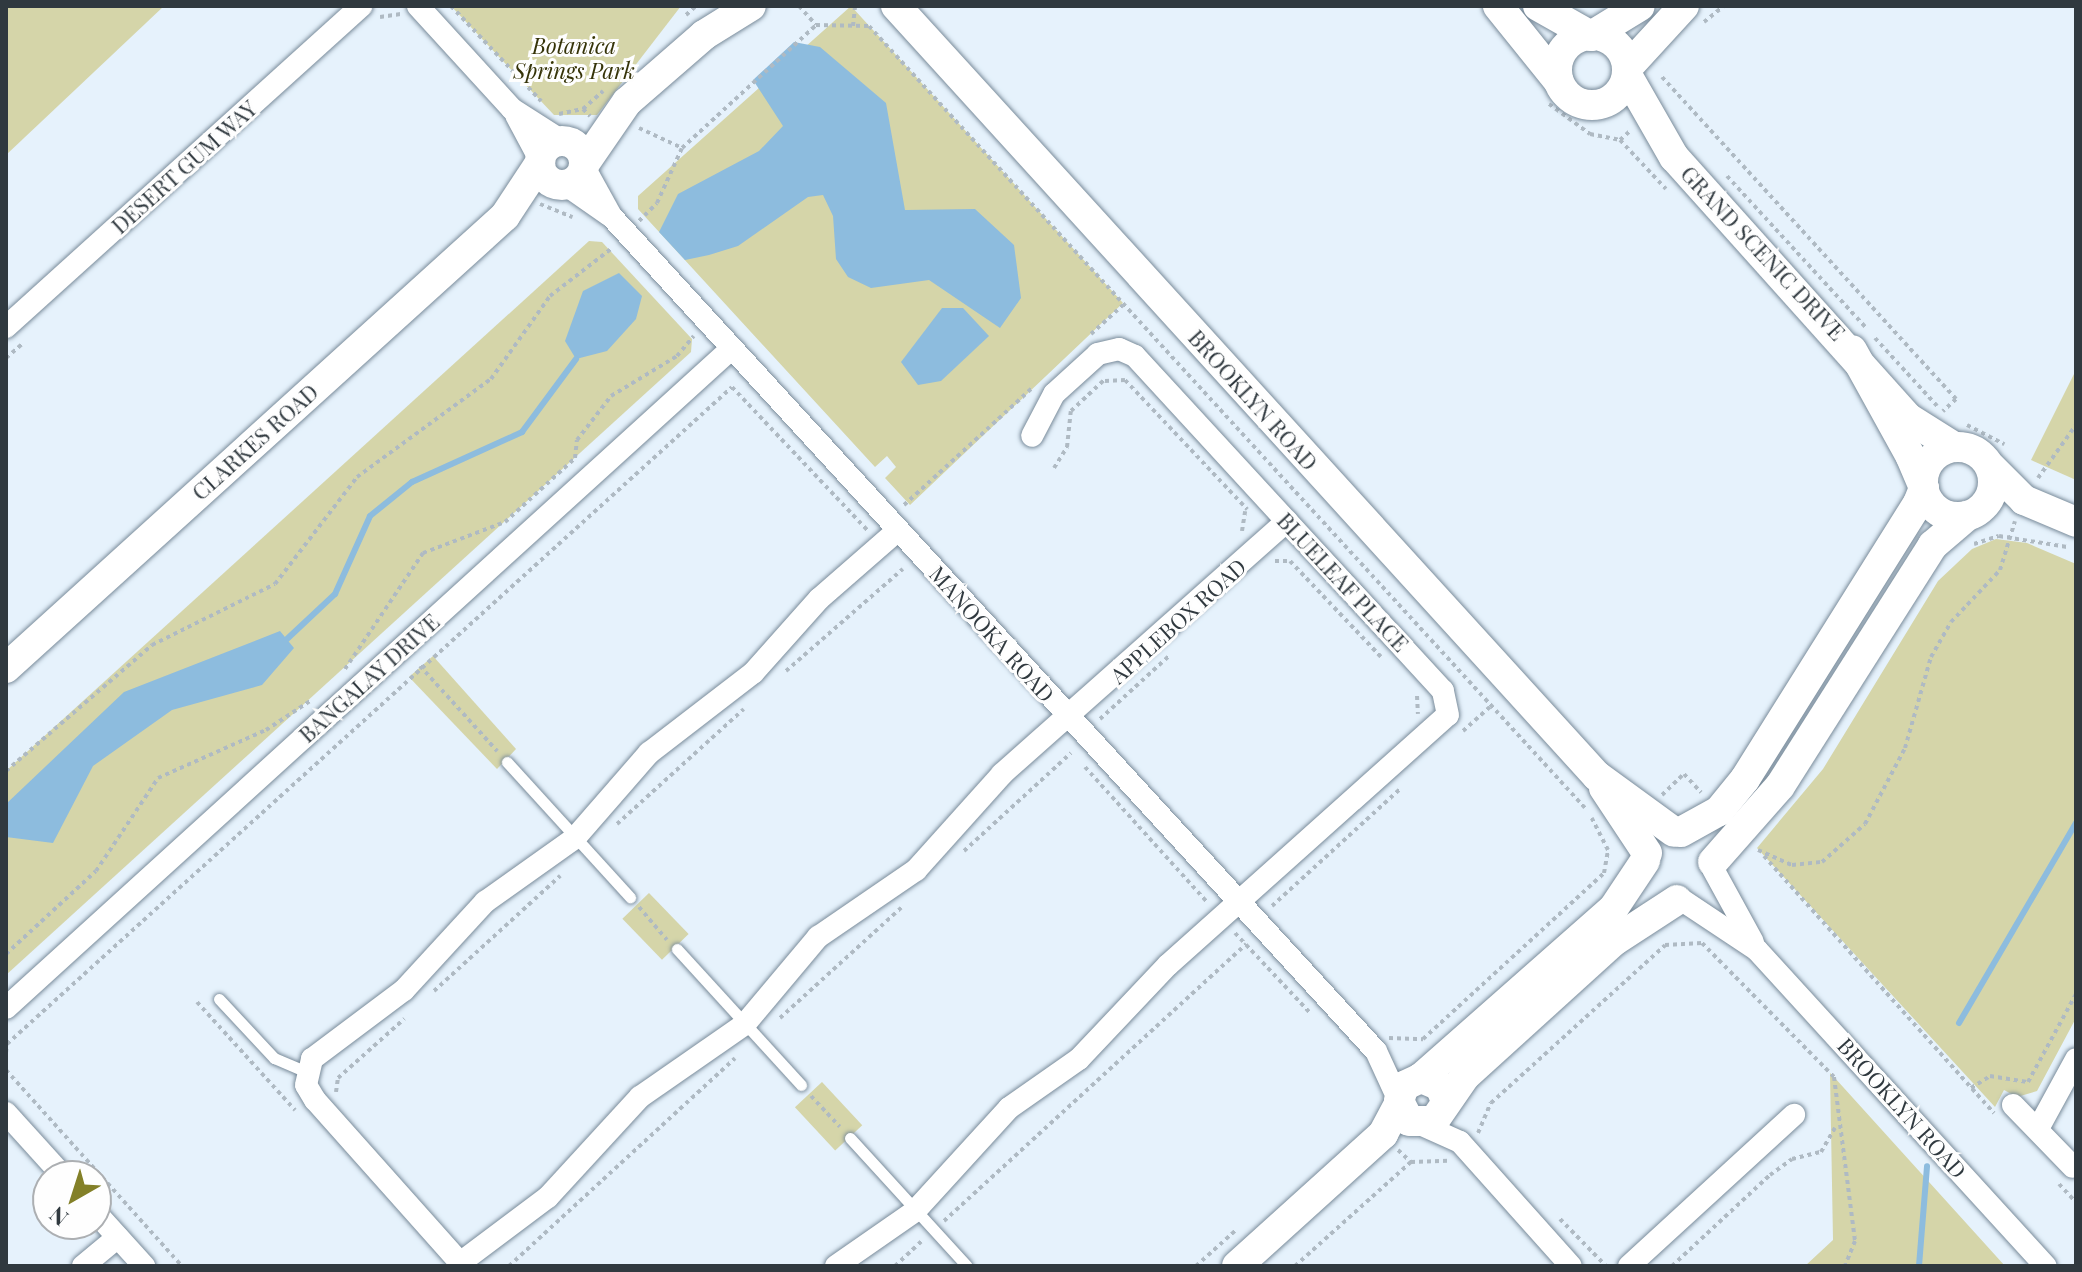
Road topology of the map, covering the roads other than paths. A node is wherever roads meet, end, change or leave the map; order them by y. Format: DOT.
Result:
graph roads {
  1 [pos="1498,6"];
  2 [pos="1538,6"];
  3 [pos="1640,6"];
  4 [pos="1684,6"];
  5 [pos="740,9"];
  6 [pos="897,12"];
  7 [pos="367,15"];
  8 [pos="415,16"];
  9 [pos="1591,36"];
  10 [pos="1627,72"];
  11 [pos="1559,82"];
  12 [pos="1589,106"];
  13 [pos="512,109"];
  14 [pos="560,155"];
  15 [pos="1674,157"];
  16 [pos="505,216"];
  17 [pos="6,327"];
  18 [pos="1852,350"];
  19 [pos="724,356"];
  20 [pos="1032,436"];
  21 [pos="1954,447"];
  22 [pos="1991,467"];
  23 [pos="1924,488"];
  24 [pos="2020,508"];
  25 [pos="1973,514"];
  26 [pos="1287,521"];
  27 [pos="2076,525"];
  28 [pos="898,530"];
  29 [pos="6,668"];
  30 [pos="1061,726"];
  31 [pos="507,762"];
  32 [pos="1597,776"];
  33 [pos="1728,821"];
  34 [pos="1678,832"];
  35 [pos="582,844"];
  36 [pos="1646,857"];
  37 [pos="1713,866"];
  38 [pos="630,897"];
  39 [pos="1680,900"];
  40 [pos="1242,905"];
  41 [pos="677,949"];
  42 [pos="1757,950"];
  43 [pos="219,999"];
  44 [pos="6,1008"];
  45 [pos="752,1031"];
  46 [pos="1376,1051"];
  47 [pos="2076,1059"];
  48 [pos="307,1072"];
  49 [pos="1420,1078"];
  50 [pos="801,1085"];
  51 [pos="1445,1102"];
  52 [pos="6,1113"];
  53 [pos="1409,1113"];
  54 [pos="2007,1114"];
  55 [pos="1794,1115"];
  56 [pos="2039,1127"];
  57 [pos="850,1138"];
  58 [pos="1462,1145"];
  59 [pos="49,1160"];
  60 [pos="2064,1173"];
  61 [pos="915,1211"];
  62 [pos="112,1230"];
  63 [pos="118,1237"];
  64 [pos="462,1265"];
  65 [pos="83,1266"];
  66 [pos="144,1266"];
  67 [pos="836,1266"];
  68 [pos="967,1266"];
  69 [pos="1237,1266"];
  70 [pos="1571,1266"];
  71 [pos="1629,1266"];
  72 [pos="2046,1266"];
  1 -- 11 [label="street, GRAND SCENIC DRIVE"];
  2 -- 9 [label="street, GRAND SCENIC DRIVE"];
  3 -- 9 [label="street"];
  4 -- 10 [label="street"];
  5 -- 14 [label="street, CLARKES ROAD"];
  6 -- 32 [label="street, BROOKLYN ROAD"];
  7 -- 17 [label="street, DESERT GUM WAY"];
  8 -- 13 [label="street"];
  9 -- 10 [label="street, GRAND SCENIC DRIVE"];
  9 -- 11 [label="street"];
  10 -- 12 [label="street"];
  10 -- 15 [label="street, GRAND SCENIC DRIVE"];
  11 -- 12 [label="street, GRAND SCENIC DRIVE"];
  12 -- 15 [label="street, GRAND SCENIC DRIVE"];
  13 -- 14 [label="street"];
  13 -- 14 [label="street"];
  14 -- 16 [label="street, CLARKES ROAD"];
  14 -- 16 [label="street, CLARKES ROAD"];
  14 -- 19 [label="street, MANOOKA ROAD"];
  15 -- 18 [label="street, GRAND SCENIC DRIVE"];
  16 -- 29 [label="street, CLARKES ROAD"];
  18 -- 21 [label="street, GRAND SCENIC DRIVE"];
  18 -- 23 [label="street, GRAND SCENIC DRIVE"];
  19 -- 28 [label="street, MANOOKA ROAD"];
  19 -- 44 [label="street, BANGALAY DRIVE"];
  20 -- 26 [label="street, BLUELEAF PLACE"];
  21 -- 22 [label="street, GRAND SCENIC DRIVE"];
  21 -- 23 [label="street"];
  22 -- 24 [label="street, GRAND SCENIC DRIVE"];
  22 -- 25 [label="street"];
  23 -- 25 [label="street, GRAND SCENIC DRIVE"];
  23 -- 33 [label="street"];
  24 -- 25 [label="street, GRAND SCENIC DRIVE"];
  24 -- 27 [label="street, GRAND SCENIC DRIVE"];
  25 -- 33 [label="street"];
  26 -- 30 [label="street, APPLEBOX ROAD"];
  26 -- 40 [label="street, BLUELEAF PLACE"];
  28 -- 30 [label="street, MANOOKA ROAD"];
  28 -- 35 [label="street"];
  30 -- 40 [label="street, MANOOKA ROAD"];
  30 -- 45 [label="street, APPLEBOX ROAD"];
  31 -- 35 [label="lane"];
  32 -- 34 [label="street, BROOKLYN ROAD"];
  32 -- 36 [label="street, BROOKLYN ROAD"];
  33 -- 34 [label="street"];
  33 -- 37 [label="street"];
  34 -- 36 [label="street"];
  34 -- 37 [label="street"];
  35 -- 38 [label="lane"];
  35 -- 48 [label="street"];
  36 -- 39 [label="street"];
  36 -- 49 [label="street"];
  37 -- 39 [label="street"];
  37 -- 42 [label="street, BROOKLYN ROAD"];
  39 -- 42 [label="street, BROOKLYN ROAD"];
  39 -- 51 [label="street"];
  40 -- 46 [label="street, MANOOKA ROAD"];
  40 -- 61 [label="street"];
  41 -- 45 [label="lane"];
  42 -- 72 [label="street, BROOKLYN ROAD"];
  43 -- 48 [label="lane"];
  45 -- 50 [label="lane"];
  45 -- 64 [label="street, APPLEBOX ROAD"];
  46 -- 49 [label="street, MANOOKA ROAD"];
  46 -- 53 [label="street, MANOOKA ROAD"];
  47 -- 56 [label="street"];
  48 -- 64 [label="street"];
  49 -- 51 [label="street"];
  49 -- 53 [label="street"];
  51 -- 53 [label="street"];
  51 -- 58 [label="street"];
  52 -- 59 [label="street"];
  53 -- 58 [label="street"];
  53 -- 69 [label="street"];
  54 -- 56 [label="street"];
  55 -- 71 [label="street"];
  56 -- 60 [label="street"];
  57 -- 61 [label="lane"];
  58 -- 70 [label="street"];
  61 -- 67 [label="street"];
  61 -- 68 [label="lane"];
  62 -- 63 [label="street"];
  63 -- 65 [label="street"];
  63 -- 66 [label="street"];
}
